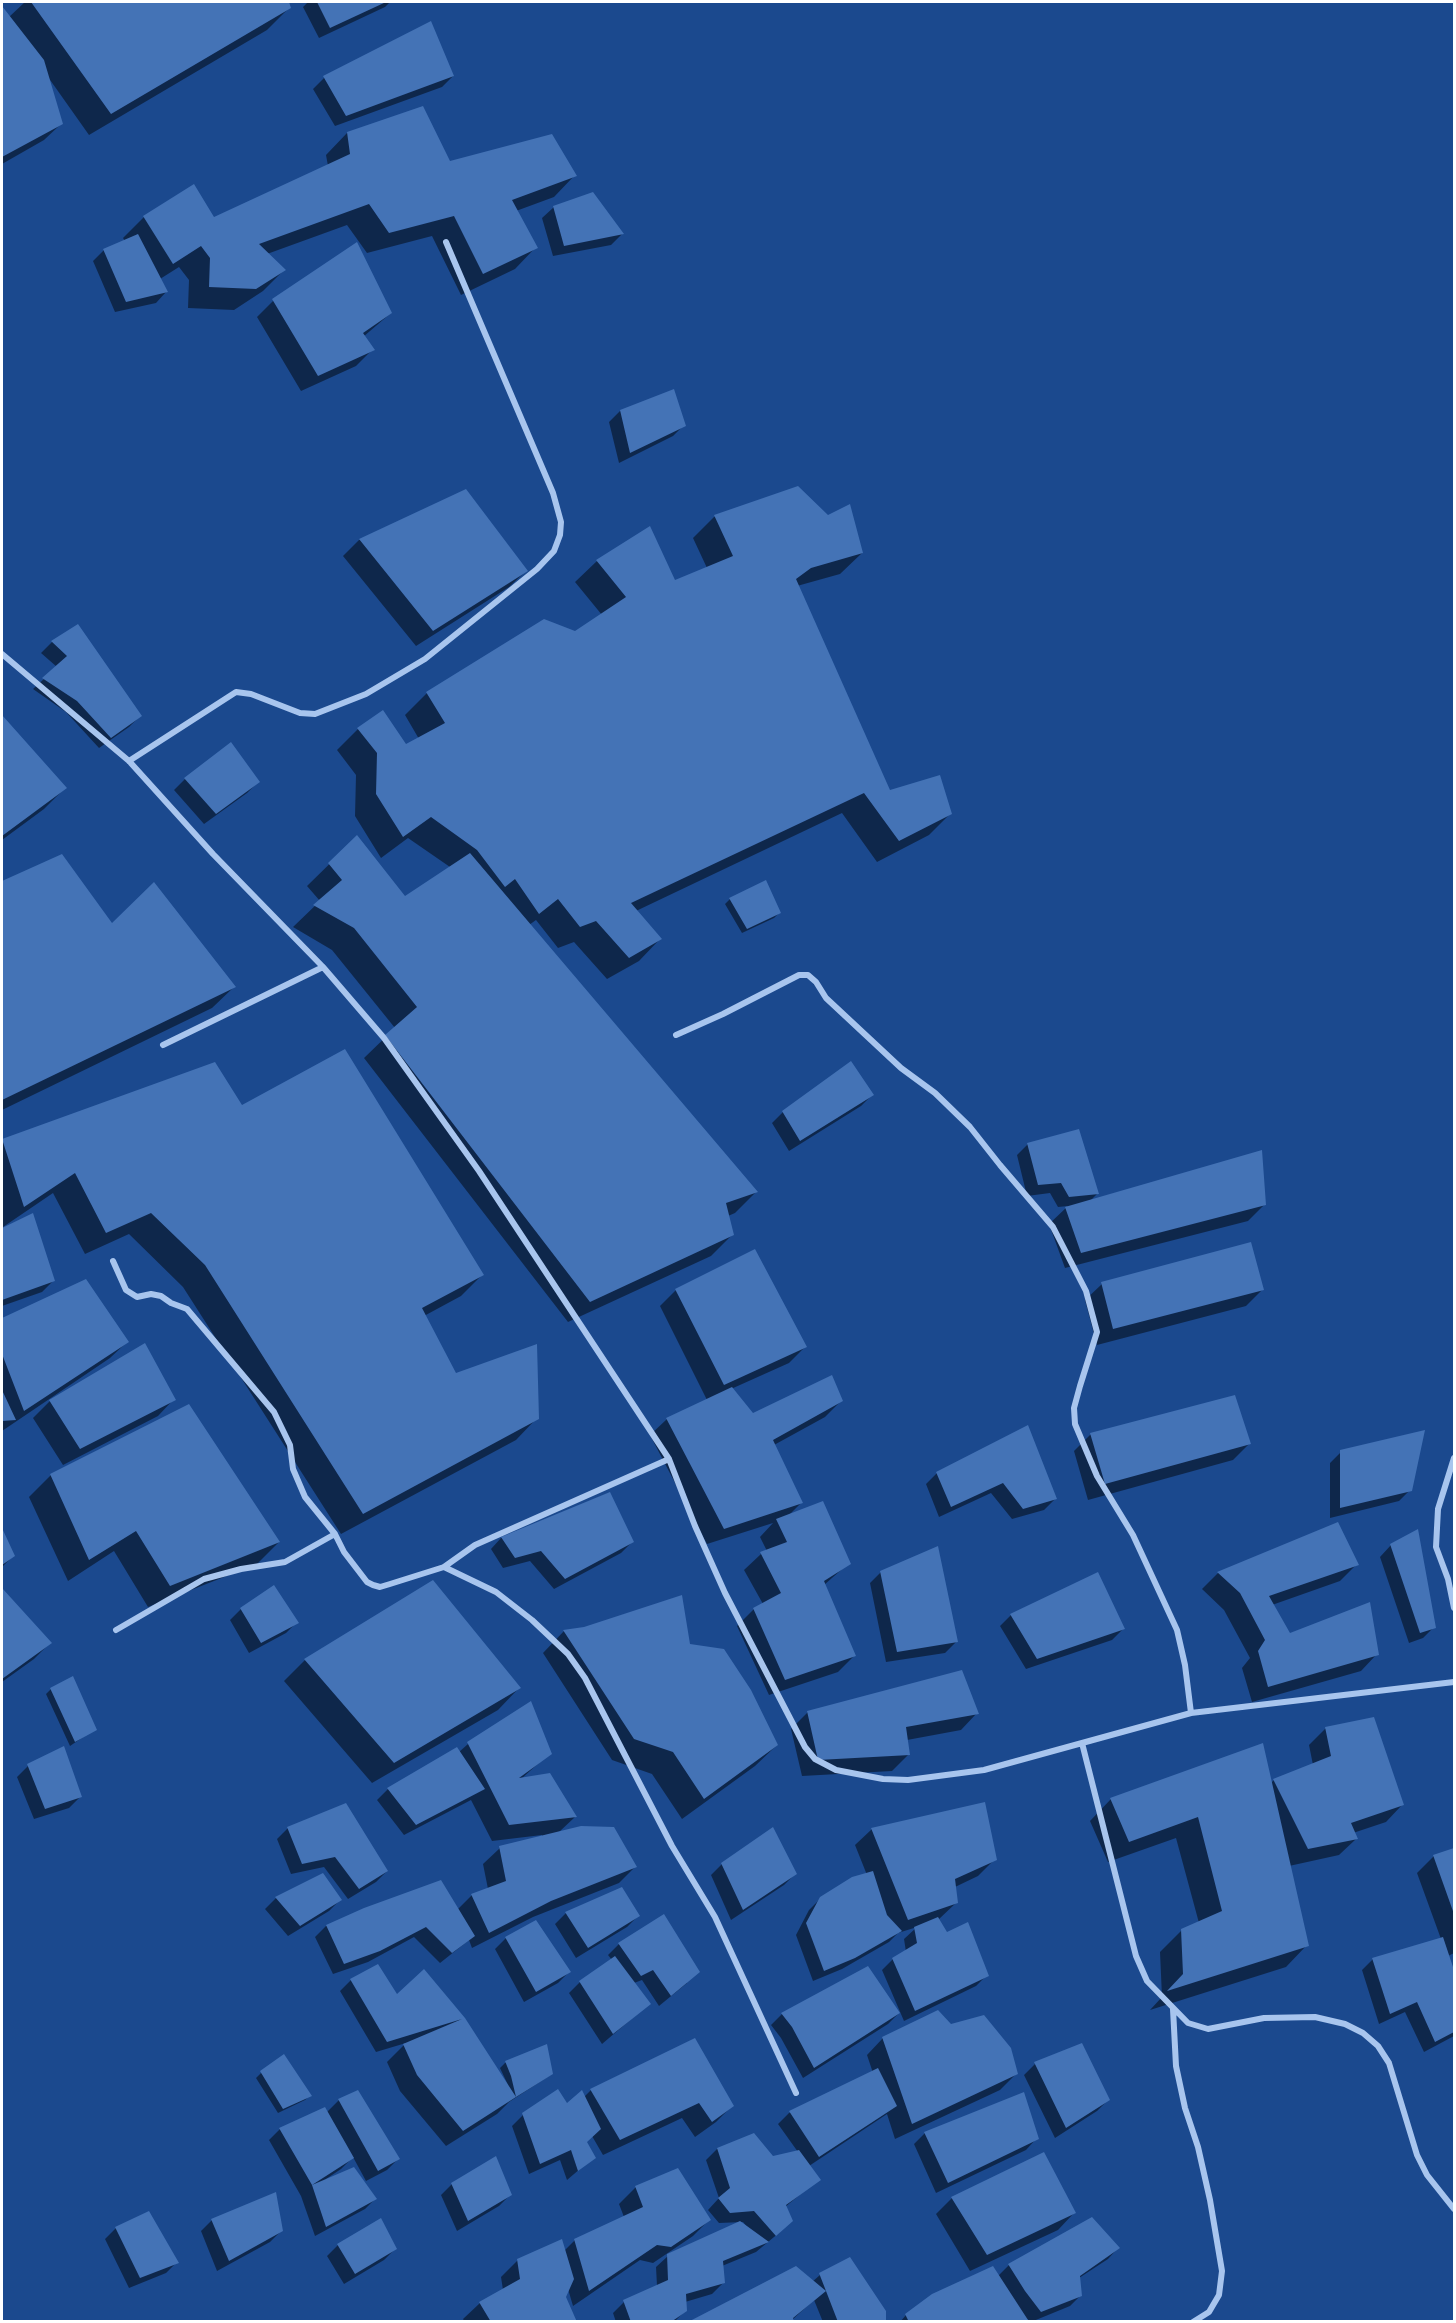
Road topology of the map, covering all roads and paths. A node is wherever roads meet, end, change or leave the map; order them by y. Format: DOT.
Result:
graph roads {
  1 [pos="446,242"];
  2 [pos="2,654"];
  3 [pos="129,761"];
  4 [pos="323,967"];
  5 [pos="676,1035"];
  6 [pos="163,1046"];
  7 [pos="113,1261"];
  8 [pos="1455,1458"];
  9 [pos="669,1459"];
  10 [pos="335,1534"];
  11 [pos="444,1567"];
  12 [pos="1455,1608"];
  13 [pos="116,1630"];
  14 [pos="1455,1682"];
  15 [pos="1191,1713"];
  16 [pos="1082,1743"];
  17 [pos="1173,2009"];
  18 [pos="796,2092"];
  19 [pos="1455,2210"];
  20 [pos="1193,2322"];
  1 -- 3 [label="street"];
  2 -- 3 [label="street"];
  3 -- 4 [label="street"];
  4 -- 6 [label="street"];
  4 -- 9 [label="street"];
  5 -- 15 [label="street"];
  7 -- 10 [label="street"];
  8 -- 12 [label="street"];
  9 -- 11 [label="street"];
  9 -- 16 [label="street"];
  10 -- 11 [label="street"];
  10 -- 13 [label="street"];
  11 -- 18 [label="street"];
  14 -- 15 [label="street"];
  15 -- 16 [label="street"];
  16 -- 17 [label="street"];
  17 -- 19 [label="street"];
  17 -- 20 [label="street"];
}
